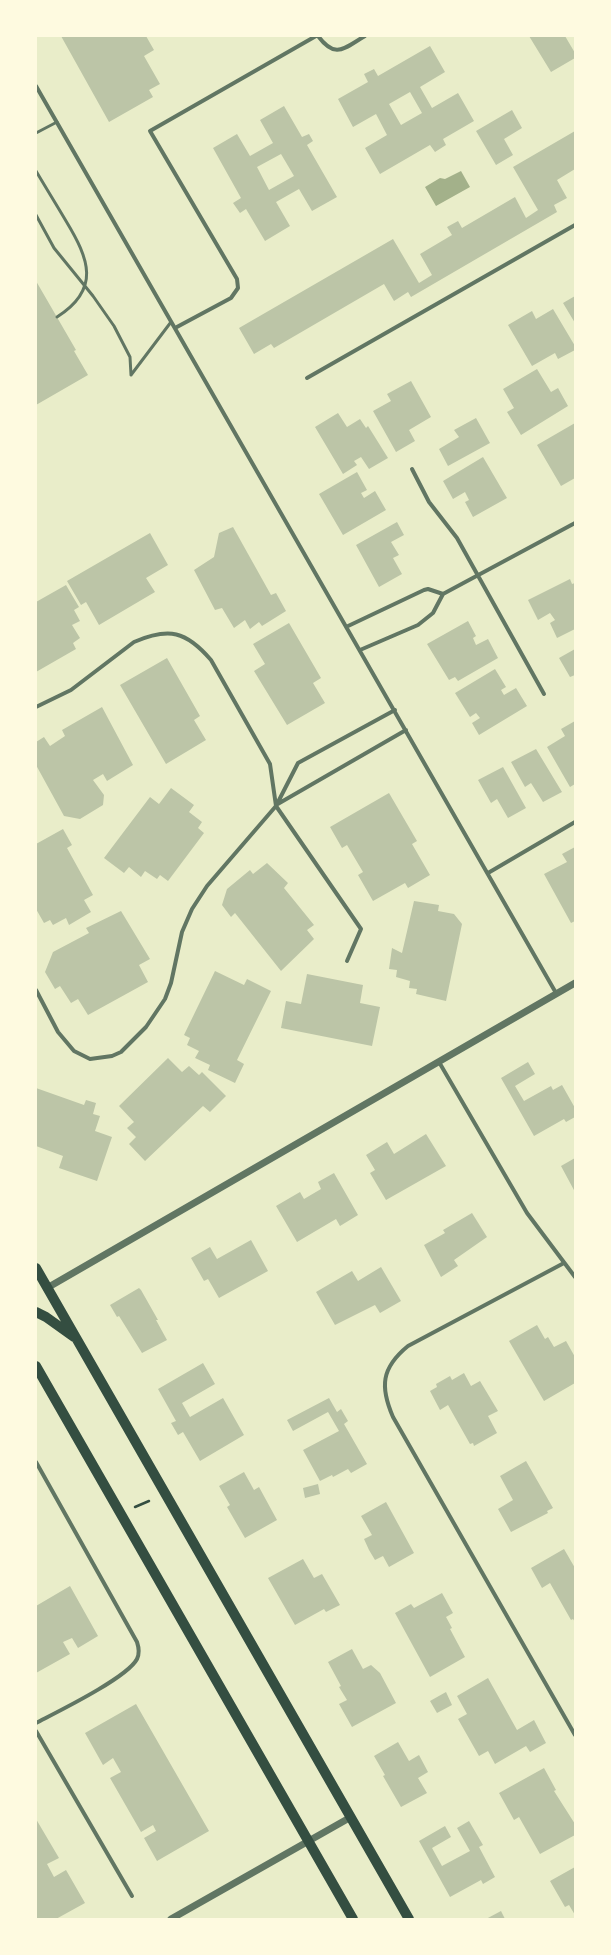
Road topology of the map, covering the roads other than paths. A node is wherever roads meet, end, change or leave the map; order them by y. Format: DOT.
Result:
graph roads {
  1 [pos="317,36"];
  2 [pos="366,36"];
  3 [pos="36,86"];
  4 [pos="57,122"];
  5 [pos="36,133"];
  6 [pos="36,171"];
  7 [pos="36,215"];
  8 [pos="575,225"];
  9 [pos="57,317"];
  10 [pos="171,322"];
  11 [pos="175,328"];
  12 [pos="307,378"];
  13 [pos="412,469"];
  14 [pos="575,523"];
  15 [pos="477,575"];
  16 [pos="443,594"];
  17 [pos="346,627"];
  18 [pos="360,650"];
  19 [pos="544,694"];
  20 [pos="36,707"];
  21 [pos="395,710"];
  22 [pos="406,730"];
  23 [pos="276,806"];
  24 [pos="575,822"];
  25 [pos="488,873"];
  26 [pos="347,961"];
  27 [pos="575,983"];
  28 [pos="36,990"];
  29 [pos="556,993"];
  30 [pos="439,1062"];
  31 [pos="564,1264"];
  32 [pos="36,1268"];
  33 [pos="575,1277"];
  34 [pos="36,1287"];
  35 [pos="47,1288"];
  36 [pos="36,1312"];
  37 [pos="77,1339"];
  38 [pos="36,1366"];
  39 [pos="36,1462"];
  40 [pos="36,1723"];
  41 [pos="36,1731"];
  42 [pos="575,1735"];
  43 [pos="351,1817"];
  44 [pos="308,1841"];
  45 [pos="132,1896"];
  46 [pos="171,1919"];
  47 [pos="353,1919"];
  48 [pos="409,1919"];
  1 -- 2 [label="street"];
  1 -- 11 [label="street"];
  3 -- 4 [label="street"];
  4 -- 5 [label="lane"];
  4 -- 10 [label="street"];
  6 -- 9 [label="lane"];
  7 -- 10 [label="lane"];
  8 -- 12 [label="street"];
  10 -- 11 [label="street"];
  11 -- 17 [label="street"];
  13 -- 15 [label="street"];
  14 -- 15 [label="street"];
  15 -- 16 [label="street"];
  15 -- 19 [label="street"];
  16 -- 17 [label="street"];
  16 -- 18 [label="street"];
  17 -- 18 [label="street"];
  18 -- 21 [label="street"];
  20 -- 23 [label="street"];
  21 -- 22 [label="street"];
  21 -- 23 [label="street"];
  22 -- 23 [label="street"];
  22 -- 25 [label="street"];
  23 -- 26 [label="street"];
  23 -- 28 [label="street"];
  24 -- 25 [label="street"];
  25 -- 29 [label="street"];
  27 -- 29 [label="street"];
  29 -- 30 [label="street"];
  30 -- 31 [label="street"];
  30 -- 35 [label="street"];
  31 -- 33 [label="street"];
  31 -- 42 [label="street"];
  32 -- 35 [label="main road"];
  34 -- 35 [label="main road"];
  35 -- 37 [label="main road"];
  36 -- 37 [label="main road"];
  37 -- 43 [label="main road"];
  38 -- 44 [label="main road"];
  39 -- 40 [label="street"];
  41 -- 45 [label="street"];
  43 -- 44 [label="street"];
  43 -- 48 [label="main road"];
  44 -- 46 [label="street"];
  44 -- 47 [label="main road"];
}
